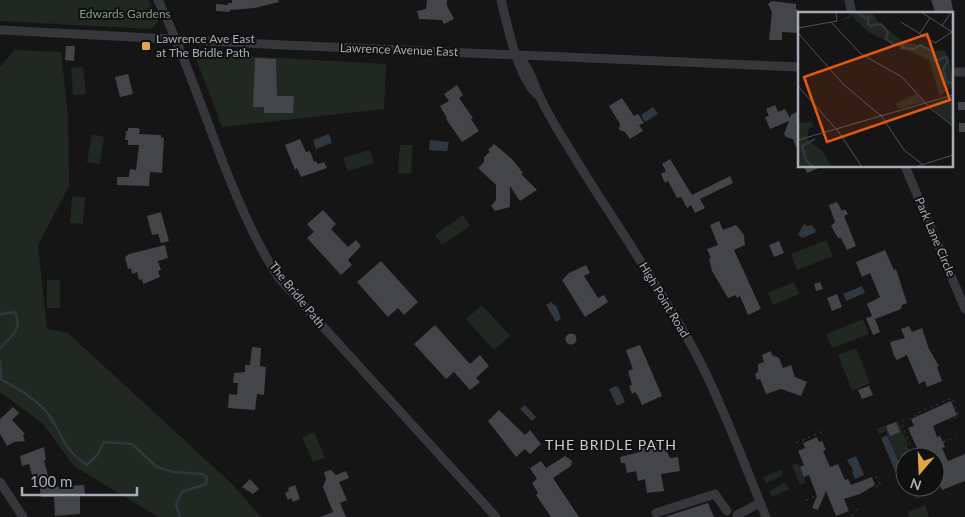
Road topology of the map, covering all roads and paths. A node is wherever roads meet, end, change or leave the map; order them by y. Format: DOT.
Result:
graph roads {
  1 [pos="158,0"];
  2 [pos="501,0"];
  3 [pos="0,30"];
  4 [pos="176,39"];
  5 [pos="517,54"];
  6 [pos="798,67"];
  7 [pos="952,72"];
  8 [pos="965,72"];
  9 [pos="906,168"];
  10 [pos="965,309"];
  11 [pos="949,420"];
  12 [pos="826,430"];
  13 [pos="956,437"];
  14 [pos="943,442"];
  15 [pos="796,443"];
  16 [pos="908,447"];
  17 [pos="876,476"];
  18 [pos="0,482"];
  19 [pos="876,487"];
  20 [pos="829,490"];
  21 [pos="824,492"];
  22 [pos="826,498"];
  23 [pos="806,500"];
  24 [pos="760,503"];
  25 [pos="858,508"];
  26 [pos="656,514"];
  27 [pos="726,514"];
  28 [pos="737,516"];
  29 [pos="852,516"];
  30 [pos="24,517"];
  31 [pos="496,517"];
  32 [pos="766,517"];
  1 -- 4 [label="street, The Bridle Path"];
  2 -- 5 [label="street, High Point Road"];
  3 -- 4 [label="street, Lawrence Avenue East"];
  4 -- 5 [label="street, Lawrence Avenue East"];
  4 -- 31 [label="street, The Bridle Path"];
  5 -- 6 [label="street, Lawrence Avenue East"];
  5 -- 24 [label="street, High Point Road"];
  7 -- 8 [label="street"];
  9 -- 10 [label="street, Park Lane Circle"];
  11 -- 16 [label="path"];
  12 -- 15 [label="path"];
  13 -- 14 [label="path"];
  17 -- 19 [label="path"];
  18 -- 30 [label="street"];
  20 -- 21 [label="path"];
  21 -- 22 [label="path"];
  21 -- 23 [label="path"];
  24 -- 28 [label="street"];
  24 -- 32 [label="street, High Point Road"];
  25 -- 29 [label="path"];
  26 -- 27 [label="street"];
  27 -- 28 [label="street"];
}
